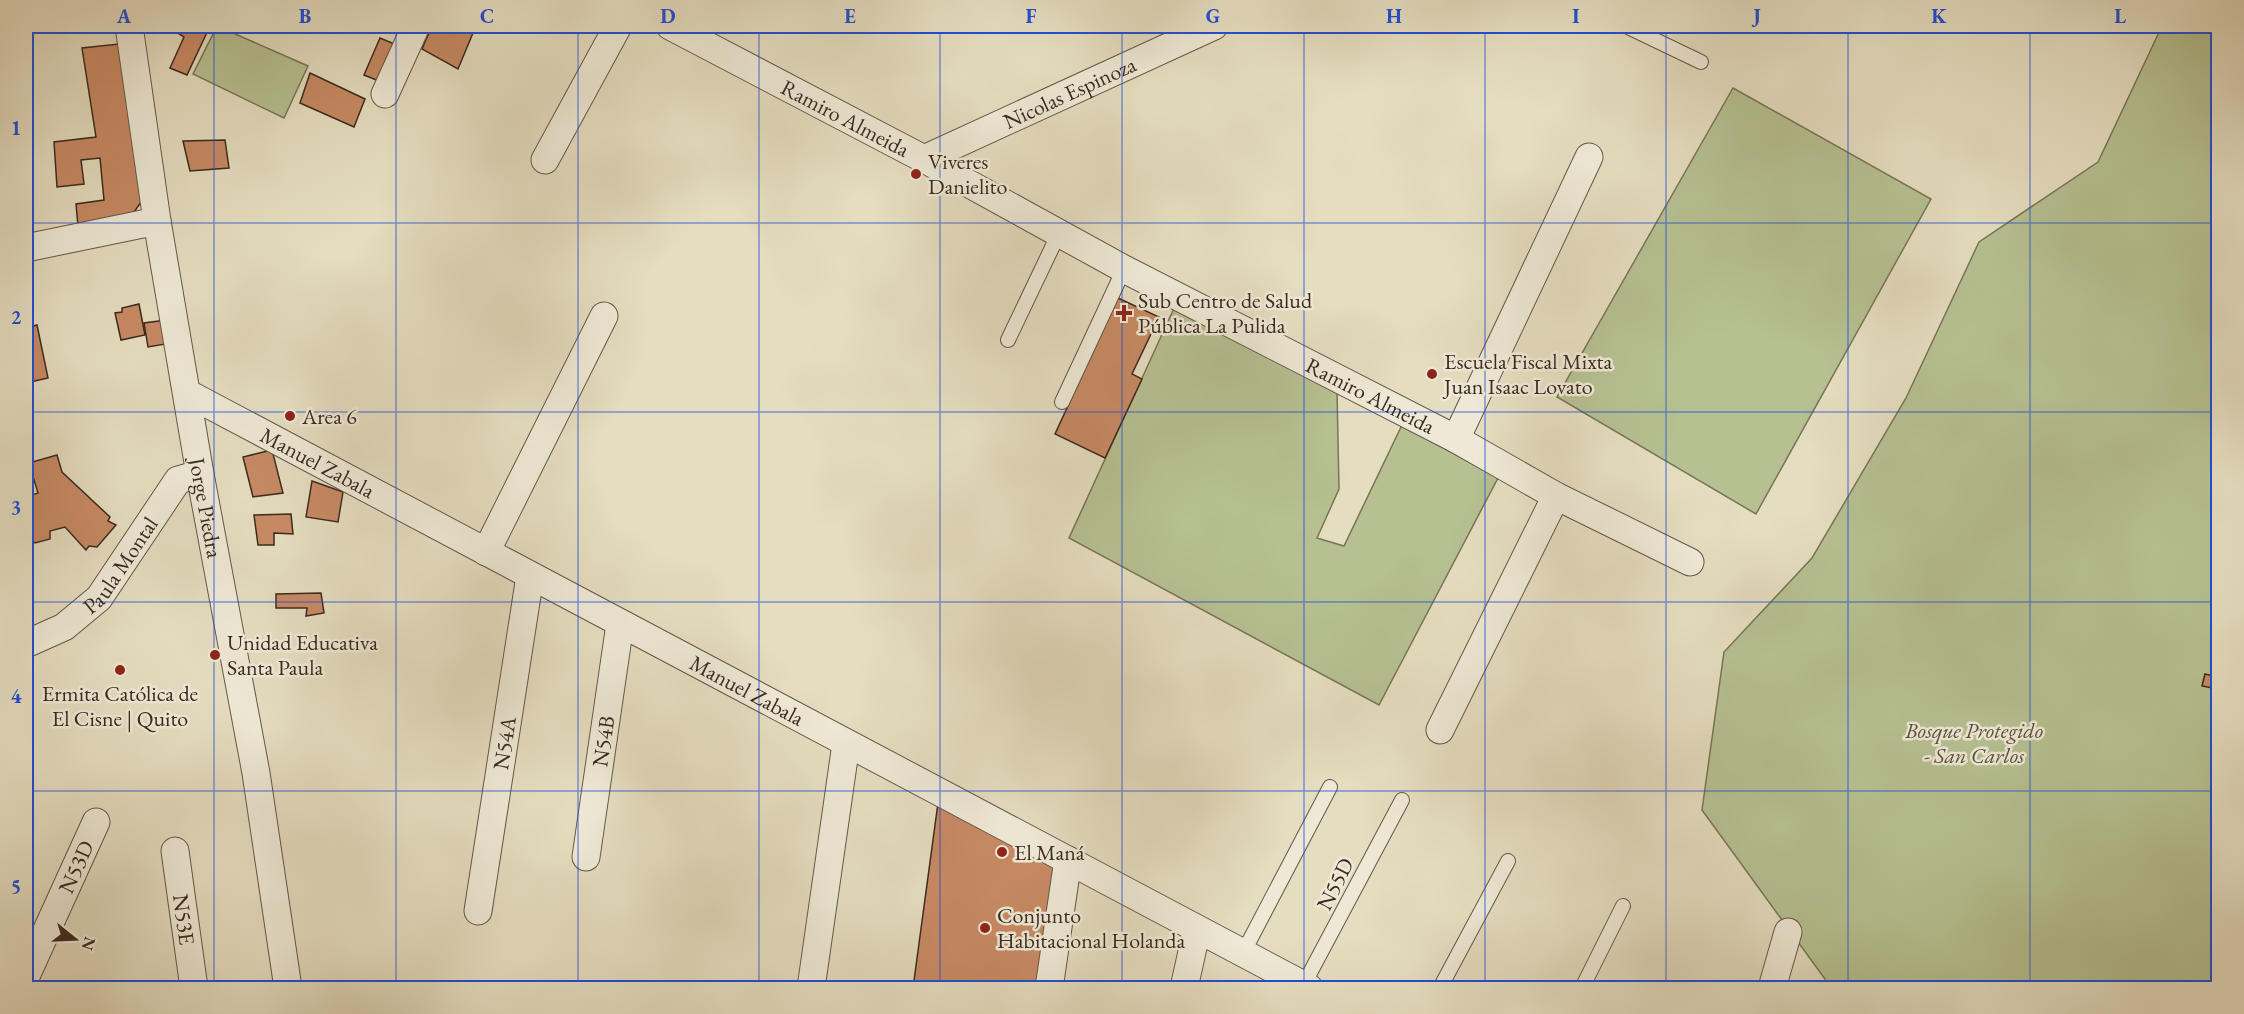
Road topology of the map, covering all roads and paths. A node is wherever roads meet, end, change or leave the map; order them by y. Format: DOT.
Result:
graph roads {
  1 [pos="129,26"];
  2 [pos="416,26"];
  3 [pos="618,26"];
  4 [pos="670,26"];
  5 [pos="1214,26"];
  6 [pos="1626,26"];
  7 [pos="1701,62"];
  8 [pos="385,94"];
  9 [pos="1589,157"];
  10 [pos="924,159"];
  11 [pos="545,160"];
  12 [pos="157,221"];
  13 [pos="1059,233"];
  14 [pos="26,248"];
  15 [pos="1124,269"];
  16 [pos="604,316"];
  17 [pos="1008,340"];
  18 [pos="187,393"];
  19 [pos="1062,402"];
  20 [pos="1456,439"];
  21 [pos="200,474"];
  22 [pos="1556,496"];
  23 [pos="486,552"];
  24 [pos="1690,562"];
  25 [pos="530,576"];
  26 [pos="620,624"];
  27 [pos="26,644"];
  28 [pos="1440,730"];
  29 [pos="846,744"];
  30 [pos="1330,787"];
  31 [pos="1402,800"];
  32 [pos="96,822"];
  33 [pos="175,851"];
  34 [pos="586,857"];
  35 [pos="1068,860"];
  36 [pos="1508,861"];
  37 [pos="1623,906"];
  38 [pos="478,911"];
  39 [pos="1197,929"];
  40 [pos="1788,932"];
  41 [pos="1243,953"];
  42 [pos="26,976"];
  43 [pos="1306,987"];
  44 [pos="194,988"];
  45 [pos="288,988"];
  46 [pos="811,988"];
  47 [pos="1049,988"];
  48 [pos="1184,988"];
  49 [pos="1440,988"];
  50 [pos="1582,988"];
  51 [pos="1772,988"];
  1 -- 12 [label="street, Jorge Piedra"];
  2 -- 8 [label="street"];
  3 -- 11 [label="street"];
  4 -- 10 [label="street, Ramiro Almeida"];
  5 -- 10 [label="street, Nicolas Espinoza"];
  6 -- 7 [label="lane"];
  9 -- 20 [label="street"];
  10 -- 13 [label="street, Ramiro Almeida"];
  12 -- 14 [label="street"];
  12 -- 18 [label="street, Jorge Piedra"];
  13 -- 15 [label="street, Ramiro Almeida"];
  13 -- 17 [label="lane"];
  15 -- 19 [label="lane"];
  15 -- 20 [label="street, Ramiro Almeida"];
  16 -- 23 [label="street"];
  18 -- 21 [label="street, Jorge Piedra"];
  18 -- 23 [label="street, Manuel Zabala"];
  20 -- 22 [label="street, Ramiro Almeida"];
  21 -- 27 [label="street, Paula Montal"];
  21 -- 45 [label="street, Jorge Piedra"];
  22 -- 24 [label="street, Ramiro Almeida"];
  22 -- 28 [label="street"];
  23 -- 25 [label="street, Manuel Zabala"];
  25 -- 26 [label="street, Manuel Zabala"];
  25 -- 38 [label="street, N54A"];
  26 -- 29 [label="street, Manuel Zabala"];
  26 -- 34 [label="street, N54B"];
  29 -- 35 [label="street, Manuel Zabala"];
  29 -- 46 [label="street"];
  30 -- 41 [label="lane"];
  31 -- 43 [label="lane, N55D"];
  32 -- 42 [label="street, N53D"];
  33 -- 44 [label="street, N53E"];
  35 -- 39 [label="street, Manuel Zabala"];
  35 -- 47 [label="street"];
  36 -- 49 [label="lane"];
  37 -- 50 [label="lane"];
  39 -- 41 [label="street, Manuel Zabala"];
  39 -- 48 [label="street"];
  40 -- 51 [label="street"];
  41 -- 43 [label="street, Manuel Zabala"];
}
